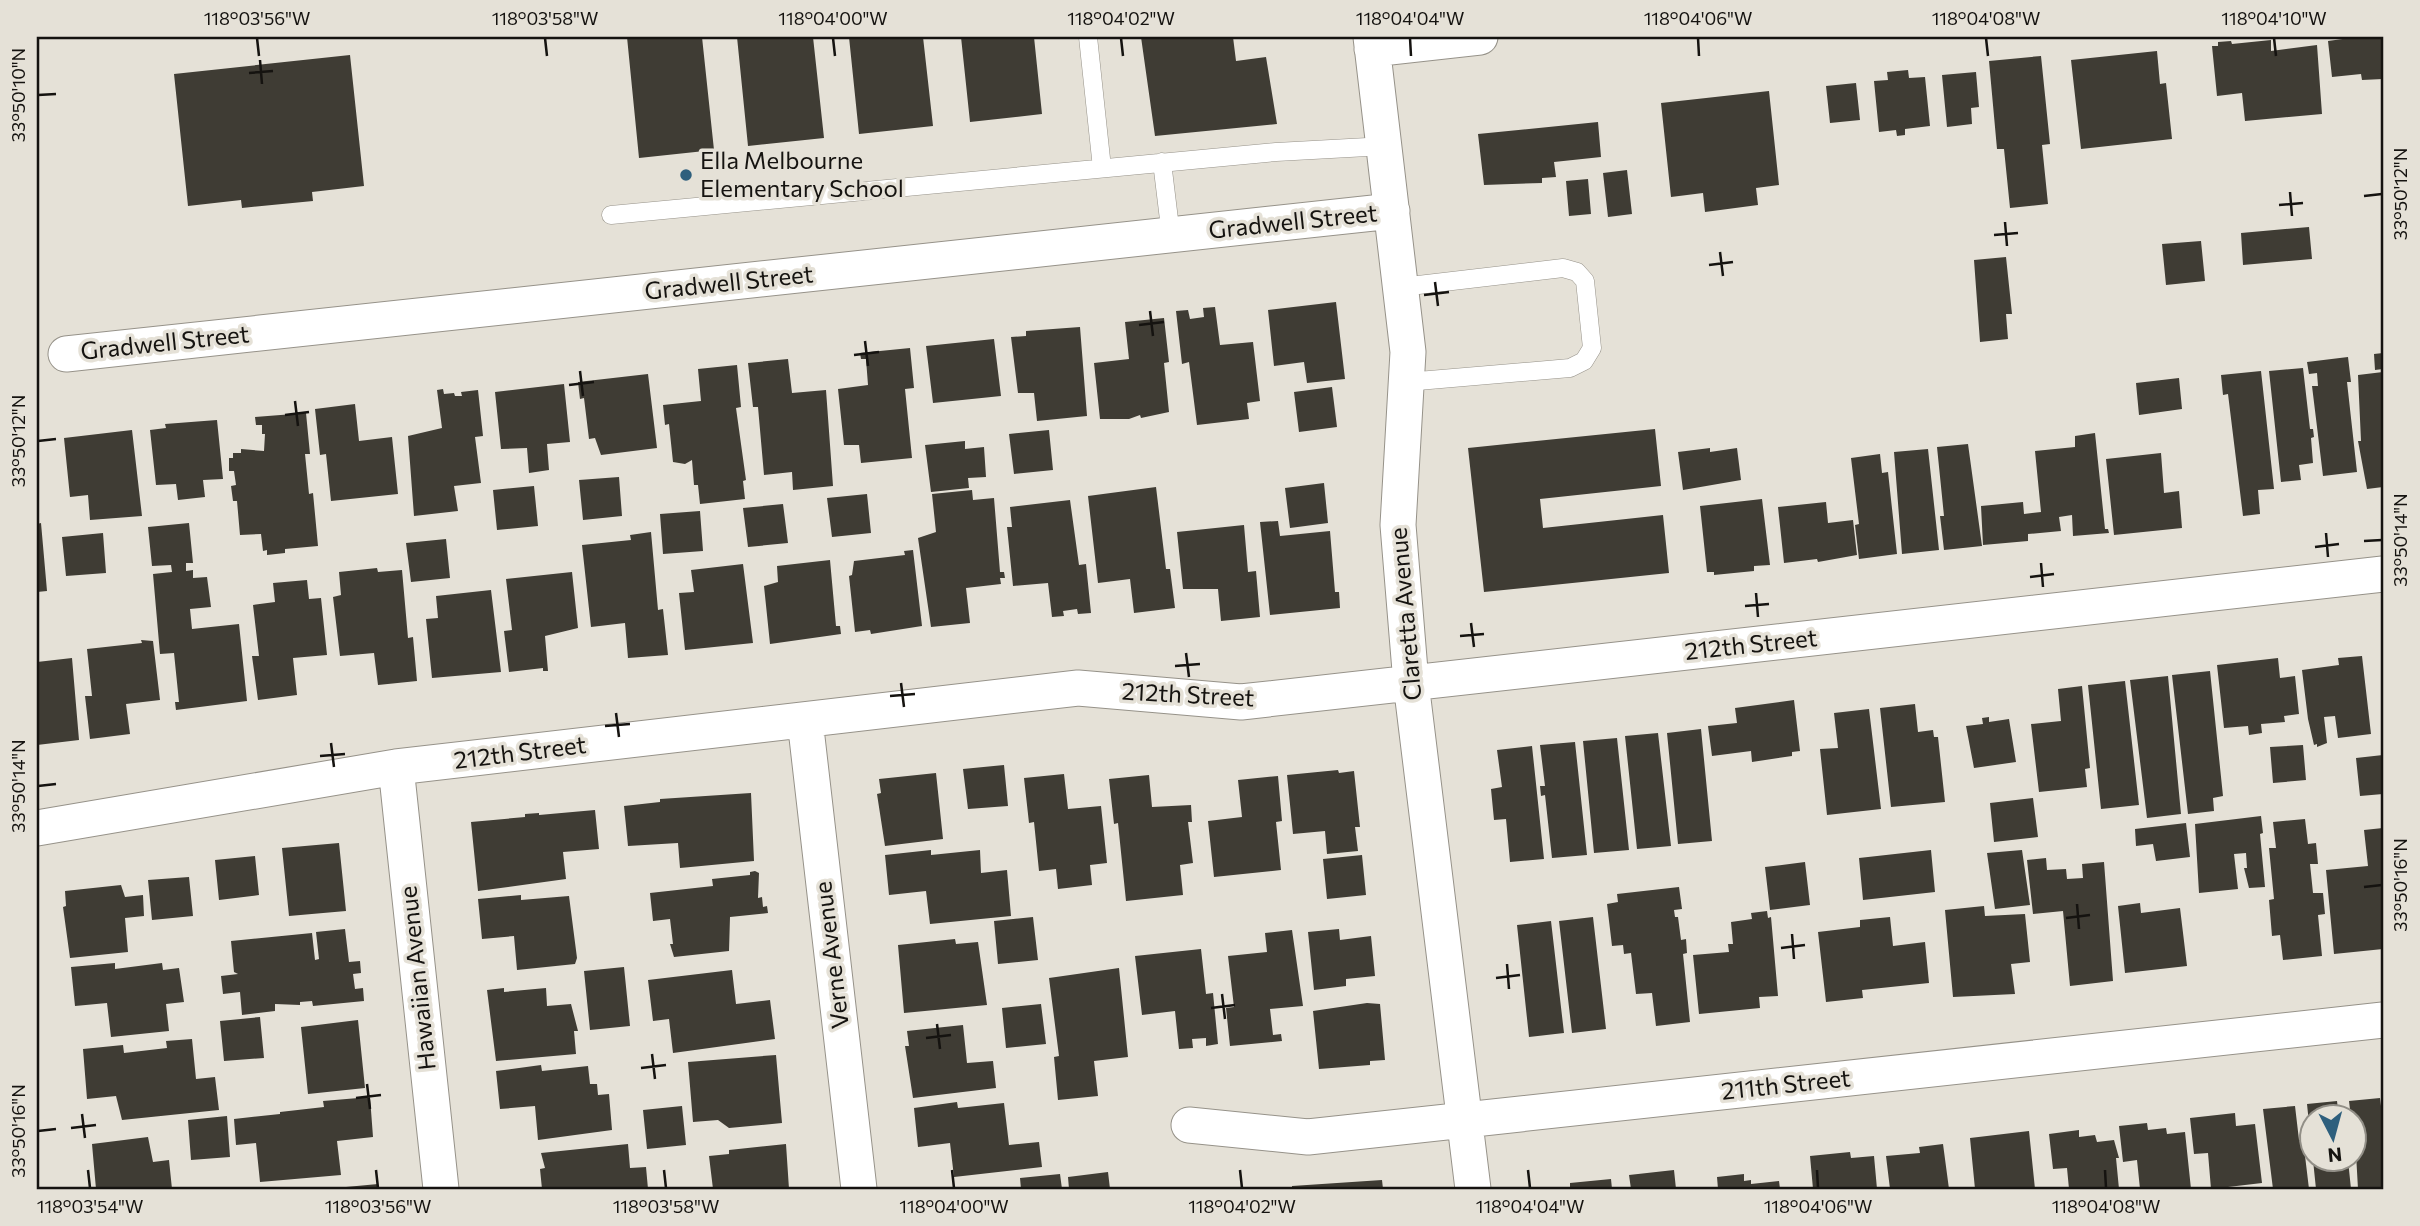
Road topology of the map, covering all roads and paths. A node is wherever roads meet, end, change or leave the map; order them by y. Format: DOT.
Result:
graph roads {
  1 [pos="1088,37"];
  2 [pos="1480,37"];
  3 [pos="1372,43"];
  4 [pos="1386,146"];
  5 [pos="1162,162"];
  6 [pos="1102,168"];
  7 [pos="1392,211"];
  8 [pos="611,215"];
  9 [pos="1171,236"];
  10 [pos="1401,287"];
  11 [pos="66,354"];
  12 [pos="1406,382"];
  13 [pos="2383,574"];
  14 [pos="1410,683"];
  15 [pos="805,720"];
  16 [pos="396,767"];
  17 [pos="37,828"];
  18 [pos="2383,1020"];
  19 [pos="1466,1119"];
  20 [pos="1189,1125"];
  21 [pos="441,1189"];
  22 [pos="859,1189"];
  23 [pos="1473,1189"];
  1 -- 6 [label="lane"];
  2 -- 3 [label="street"];
  3 -- 4 [label="street, Claretta Avenue"];
  4 -- 5 [label="lane"];
  4 -- 7 [label="street, Claretta Avenue"];
  5 -- 6 [label="lane"];
  5 -- 9 [label="lane"];
  6 -- 8 [label="lane"];
  7 -- 9 [label="street, Gradwell Street"];
  7 -- 10 [label="street, Claretta Avenue"];
  9 -- 11 [label="street, Gradwell Street"];
  10 -- 12 [label="street, Claretta Avenue"];
  10 -- 12 [label="lane"];
  12 -- 14 [label="street, Claretta Avenue"];
  13 -- 14 [label="street, 212th Street"];
  14 -- 15 [label="street, 212th Street"];
  14 -- 19 [label="street, Claretta Avenue"];
  15 -- 16 [label="street, 212th Street"];
  15 -- 22 [label="street, Verne Avenue"];
  16 -- 17 [label="street, 212th Street"];
  16 -- 21 [label="street, Hawaiian Avenue"];
  18 -- 19 [label="street, 211th Street"];
  19 -- 20 [label="street, 211th Street"];
  19 -- 23 [label="street, Claretta Avenue"];
}
